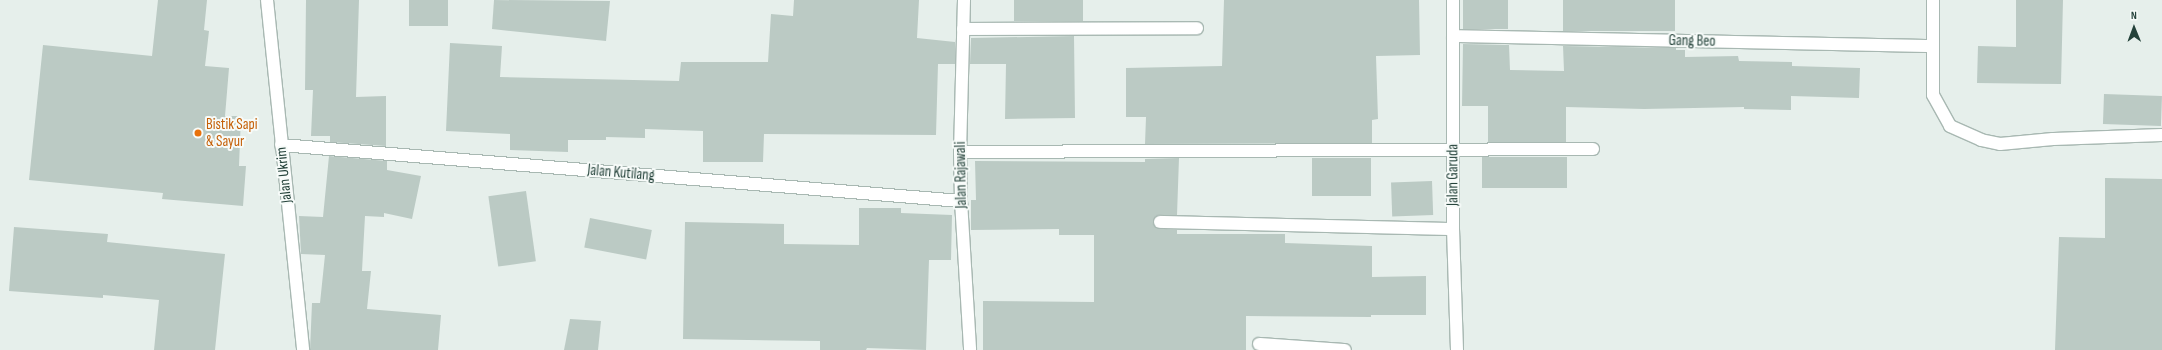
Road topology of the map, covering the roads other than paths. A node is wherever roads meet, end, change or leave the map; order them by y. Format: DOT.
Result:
graph roads {
  1 [pos="267,0"];
  2 [pos="964,0"];
  3 [pos="1453,0"];
  4 [pos="1933,0"];
  5 [pos="1197,28"];
  6 [pos="963,29"];
  7 [pos="1453,36"];
  8 [pos="1932,46"];
  9 [pos="2162,135"];
  10 [pos="281,146"];
  11 [pos="1453,149"];
  12 [pos="1593,149"];
  13 [pos="960,152"];
  14 [pos="961,201"];
  15 [pos="1160,222"];
  16 [pos="1453,229"];
  17 [pos="1259,344"];
  18 [pos="303,350"];
  19 [pos="970,350"];
  20 [pos="1345,350"];
  21 [pos="1457,350"];
  1 -- 10 [label="street, Jalan Ukrim"];
  2 -- 6 [label="street, Jalan Rajawali"];
  3 -- 7 [label="street, Jalan Garuda"];
  4 -- 8 [label="street"];
  5 -- 6 [label="street"];
  6 -- 13 [label="street, Jalan Rajawali"];
  7 -- 8 [label="street, Gang Beo"];
  7 -- 11 [label="street, Jalan Garuda"];
  8 -- 9 [label="street"];
  10 -- 14 [label="street, Jalan Kutilang"];
  10 -- 18 [label="street, Jalan Ukrim"];
  11 -- 12 [label="street"];
  11 -- 13 [label="street"];
  11 -- 16 [label="street, Jalan Garuda"];
  13 -- 14 [label="street, Jalan Rajawali"];
  14 -- 19 [label="street, Jalan Rajawali"];
  15 -- 16 [label="street"];
  16 -- 21 [label="street, Jalan Garuda"];
  17 -- 20 [label="street"];
}
